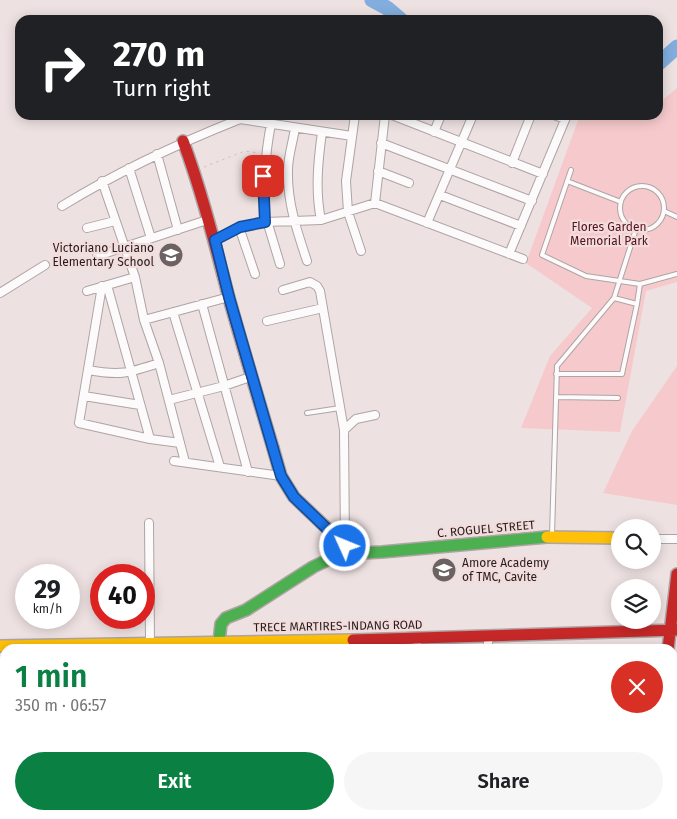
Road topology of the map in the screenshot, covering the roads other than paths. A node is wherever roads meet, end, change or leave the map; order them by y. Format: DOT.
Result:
graph roads {
  1 [pos="234,120"];
  2 [pos="254,120"];
  3 [pos="354,120"];
  4 [pos="384,120"];
  5 [pos="414,120"];
  6 [pos="439,120"];
  7 [pos="471,120"];
  8 [pos="529,120"];
  9 [pos="565,120"];
  10 [pos="271,124"];
  11 [pos="295,128"];
  12 [pos="322,132"];
  13 [pos="434,132"];
  14 [pos="352,136"];
  15 [pos="183,142"];
  16 [pos="382,143"];
  17 [pos="462,144"];
  18 [pos="157,154"];
  19 [pos="512,163"];
  20 [pos="129,168"];
  21 [pos="451,169"];
  22 [pos="570,170"];
  23 [pos="378,171"];
  24 [pos="543,174"];
  25 [pos="102,181"];
  26 [pos="567,181"];
  27 [pos="409,183"];
  28 [pos="440,195"];
  29 [pos="532,201"];
  30 [pos="621,202"];
  31 [pos="375,203"];
  32 [pos="62,206"];
  33 [pos="664,211"];
  34 [pos="348,212"];
  35 [pos="677,217"];
  36 [pos="207,220"];
  37 [pos="293,220"];
  38 [pos="321,220"];
  39 [pos="115,221"];
  40 [pos="266,222"];
  41 [pos="427,223"];
  42 [pos="521,226"];
  43 [pos="240,227"];
  44 [pos="86,228"];
  45 [pos="636,229"];
  46 [pos="178,230"];
  47 [pos="151,238"];
  48 [pos="215,240"];
  49 [pos="124,246"];
  50 [pos="361,251"];
  51 [pos="509,254"];
  52 [pos="97,256"];
  53 [pos="523,259"];
  54 [pos="307,261"];
  55 [pos="280,264"];
  56 [pos="45,265"];
  57 [pos="255,274"];
  58 [pos="677,274"];
  59 [pos="135,277"];
  60 [pos="620,280"];
  61 [pos="640,284"];
  62 [pos="104,285"];
  63 [pos="283,290"];
  64 [pos="87,291"];
  65 [pos="0,293"];
  66 [pos="229,297"];
  67 [pos="614,298"];
  68 [pos="202,304"];
  69 [pos="637,304"];
  70 [pos="323,308"];
  71 [pos="173,312"];
  72 [pos="144,320"];
  73 [pos="267,320"];
  74 [pos="159,363"];
  75 [pos="88,370"];
  76 [pos="131,372"];
  77 [pos="556,374"];
  78 [pos="253,376"];
  79 [pos="224,386"];
  80 [pos="197,394"];
  81 [pos="84,396"];
  82 [pos="556,397"];
  83 [pos="618,398"];
  84 [pos="169,400"];
  85 [pos="140,405"];
  86 [pos="340,408"];
  87 [pos="307,413"];
  88 [pos="376,415"];
  89 [pos="344,430"];
  90 [pos="150,439"];
  91 [pos="180,443"];
  92 [pos="174,461"];
  93 [pos="185,462"];
  94 [pos="220,468"];
  95 [pos="248,472"];
  96 [pos="281,476"];
  97 [pos="149,523"];
  98 [pos="552,537"];
  99 [pos="611,538"];
  100 [pos="661,539"];
  101 [pos="677,539"];
  102 [pos="350,550"];
  103 [pos="677,574"];
  104 [pos="673,630"];
  105 [pos="150,642"];
  106 [pos="219,642"];
  107 [pos="488,643"];
  108 [pos="112,644"];
  109 [pos="274,644"];
  110 [pos="325,644"];
  111 [pos="417,644"];
  112 [pos="669,644"];
  1 -- 15 [label="street"];
  2 -- 10 [label="street"];
  3 -- 14 [label="street"];
  4 -- 16 [label="street"];
  5 -- 13 [label="street"];
  6 -- 13 [label="street"];
  7 -- 17 [label="street"];
  8 -- 19 [label="street"];
  9 -- 24 [label="street"];
  10 -- 11 [label="street"];
  10 -- 40 [label="street"];
  11 -- 12 [label="street"];
  11 -- 37 [label="street"];
  12 -- 14 [label="street"];
  12 -- 38 [label="street"];
  13 -- 17 [label="street"];
  14 -- 34 [label="street"];
  15 -- 18 [label="street"];
  15 -- 36 [label="street"];
  16 -- 21 [label="street"];
  16 -- 23 [label="street"];
  17 -- 19 [label="street"];
  17 -- 21 [label="street"];
  18 -- 20 [label="street"];
  18 -- 46 [label="street"];
  19 -- 24 [label="street"];
  20 -- 25 [label="street"];
  20 -- 47 [label="street"];
  21 -- 28 [label="street"];
  21 -- 29 [label="street"];
  22 -- 26 [label="lane"];
  23 -- 27 [label="street"];
  23 -- 31 [label="street"];
  24 -- 29 [label="street"];
  25 -- 32 [label="street"];
  25 -- 39 [label="street"];
  26 -- 30 [label="lane"];
  26 -- 60 [label="lane"];
  28 -- 41 [label="street"];
  28 -- 42 [label="street"];
  29 -- 42 [label="street"];
  30 -- 33 [label="lane"];
  30 -- 45 [label="lane"];
  31 -- 34 [label="street"];
  31 -- 41 [label="street"];
  33 -- 35 [label="lane"];
  33 -- 45 [label="lane"];
  34 -- 38 [label="street"];
  34 -- 50 [label="street"];
  36 -- 46 [label="street"];
  36 -- 48 [label="street"];
  37 -- 38 [label="street"];
  37 -- 40 [label="street"];
  37 -- 54 [label="street"];
  39 -- 44 [label="street"];
  39 -- 49 [label="street"];
  40 -- 43 [label="street"];
  40 -- 55 [label="street"];
  41 -- 51 [label="street"];
  42 -- 51 [label="street"];
  43 -- 48 [label="street"];
  43 -- 57 [label="street"];
  45 -- 60 [label="lane"];
  46 -- 47 [label="street"];
  47 -- 49 [label="street"];
  48 -- 66 [label="street"];
  49 -- 52 [label="street"];
  49 -- 59 [label="street"];
  51 -- 53 [label="street"];
  56 -- 65 [label="street"];
  58 -- 61 [label="lane"];
  59 -- 62 [label="street"];
  59 -- 72 [label="street"];
  60 -- 61 [label="lane"];
  60 -- 67 [label="lane"];
  61 -- 69 [label="lane"];
  62 -- 64 [label="street"];
  62 -- 75 [label="street"];
  62 -- 76 [label="street"];
  63 -- 70 [label="street"];
  66 -- 68 [label="street"];
  66 -- 78 [label="street"];
  67 -- 69 [label="lane"];
  67 -- 77 [label="lane"];
  68 -- 71 [label="street"];
  68 -- 79 [label="street"];
  69 -- 77 [label="lane"];
  70 -- 73 [label="street"];
  70 -- 86 [label="street"];
  71 -- 72 [label="street"];
  71 -- 80 [label="street"];
  72 -- 74 [label="street"];
  74 -- 76 [label="street"];
  74 -- 84 [label="street"];
  75 -- 76 [label="street"];
  75 -- 81 [label="street"];
  76 -- 85 [label="street"];
  77 -- 82 [label="lane"];
  78 -- 79 [label="street"];
  78 -- 96 [label="street"];
  79 -- 80 [label="street"];
  79 -- 95 [label="street"];
  80 -- 84 [label="street"];
  80 -- 94 [label="street"];
  81 -- 85 [label="street"];
  81 -- 90 [label="street"];
  82 -- 83 [label="lane"];
  82 -- 98 [label="lane"];
  84 -- 91 [label="street"];
  85 -- 90 [label="street"];
  86 -- 87 [label="lane"];
  86 -- 89 [label="street"];
  88 -- 89 [label="street"];
  89 -- 102 [label="street"];
  90 -- 91 [label="street"];
  91 -- 93 [label="street"];
  92 -- 93 [label="street"];
  93 -- 94 [label="street"];
  94 -- 95 [label="street"];
  95 -- 96 [label="street"];
  96 -- 102 [label="street"];
  97 -- 105 [label="street"];
  98 -- 99 [label="street, C. ROGUEL STREET"];
  98 -- 102 [label="street, C. ROGUEL STREET"];
  100 -- 101 [label="street"];
  102 -- 106 [label="street, C. ROGUEL STREET"];
  103 -- 104 [label="street"];
  104 -- 107 [label="street, TRECE MARTIRES-INDANG ROAD"];
  104 -- 112 [label="street"];
  105 -- 106 [label="street, TRECE MARTIRES-INDANG ROAD"];
  105 -- 108 [label="street, TRECE MARTIRES-INDANG ROAD"];
  106 -- 109 [label="street, TRECE MARTIRES-INDANG ROAD"];
  107 -- 111 [label="street, TRECE MARTIRES-INDANG ROAD"];
  110 -- 111 [label="street, TRECE MARTIRES-INDANG ROAD"];
}
